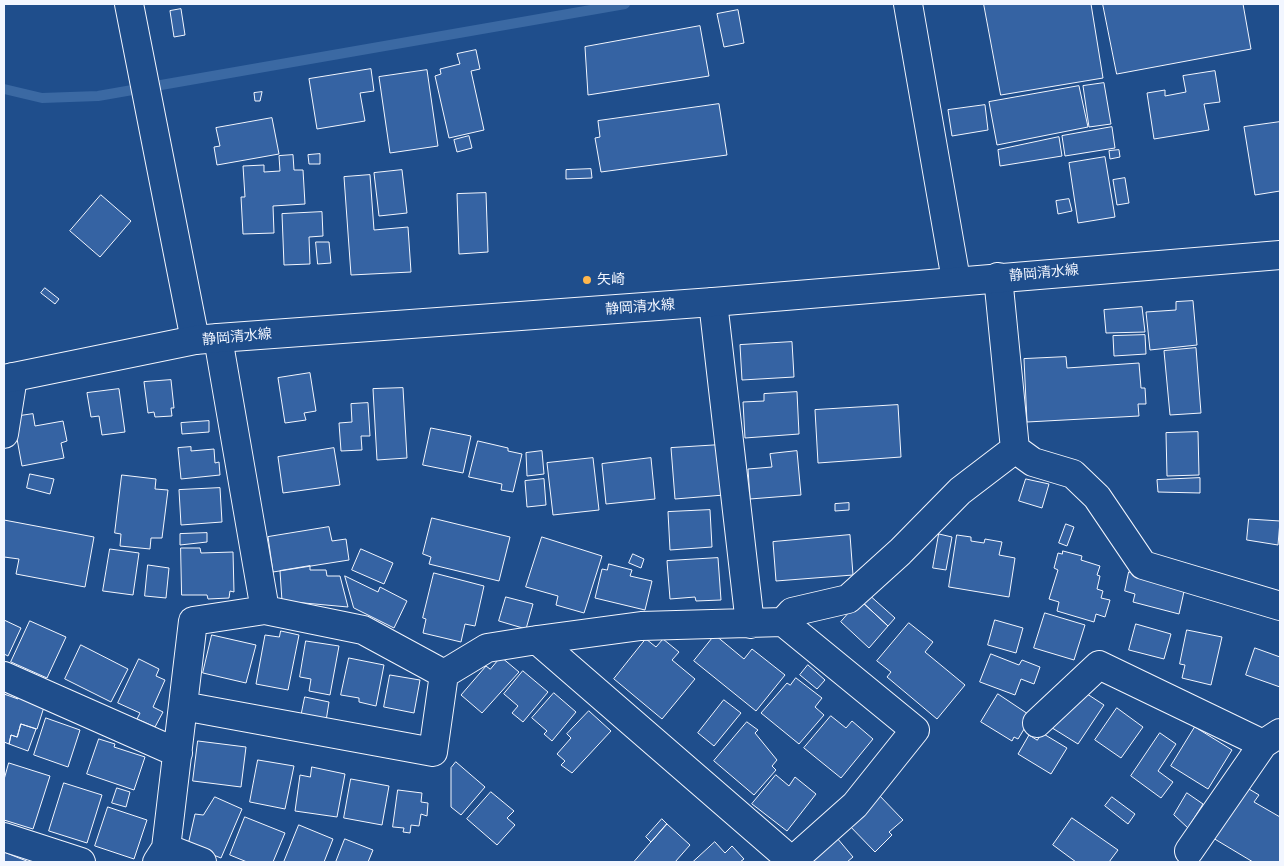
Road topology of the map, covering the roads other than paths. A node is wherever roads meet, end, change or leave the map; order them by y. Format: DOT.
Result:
graph roads {
  1 [pos="129,4"];
  2 [pos="908,4"];
  3 [pos="1280,255"];
  4 [pos="998,277"];
  5 [pos="956,280"];
  6 [pos="713,302"];
  7 [pos="207,339"];
  8 [pos="8,378"];
  9 [pos="4,434"];
  10 [pos="1015,449"];
  11 [pos="1280,606"];
  12 [pos="265,610"];
  13 [pos="783,622"];
  14 [pos="750,624"];
  15 [pos="537,640"];
  16 [pos="444,674"];
  17 [pos="4,676"];
  18 [pos="183,706"];
  19 [pos="1037,723"];
  20 [pos="1272,739"];
  21 [pos="178,753"];
  22 [pos="4,837"];
  23 [pos="1189,851"];
  24 [pos="162,855"];
  25 [pos="792,861"];
  26 [pos="81,862"];
  27 [pos="202,862"];
  1 -- 7 [label="street"];
  2 -- 5 [label="street"];
  3 -- 4 [label="street, 静岡清水線"];
  4 -- 5 [label="street, 静岡清水線"];
  4 -- 10 [label="street"];
  5 -- 6 [label="street, 静岡清水線"];
  6 -- 7 [label="street, 静岡清水線"];
  6 -- 14 [label="street"];
  7 -- 8 [label="street, 静岡清水線"];
  7 -- 12 [label="street"];
  8 -- 9 [label="street"];
  10 -- 11 [label="street"];
  10 -- 13 [label="street"];
  12 -- 16 [label="street"];
  12 -- 18 [label="street"];
  13 -- 14 [label="street"];
  13 -- 25 [label="street"];
  14 -- 15 [label="street"];
  15 -- 16 [label="street"];
  15 -- 25 [label="street"];
  16 -- 18 [label="street"];
  17 -- 21 [label="street"];
  18 -- 21 [label="street"];
  19 -- 20 [label="street"];
  20 -- 23 [label="street"];
  21 -- 24 [label="street"];
  22 -- 26 [label="street"];
  24 -- 27 [label="street"];
}
